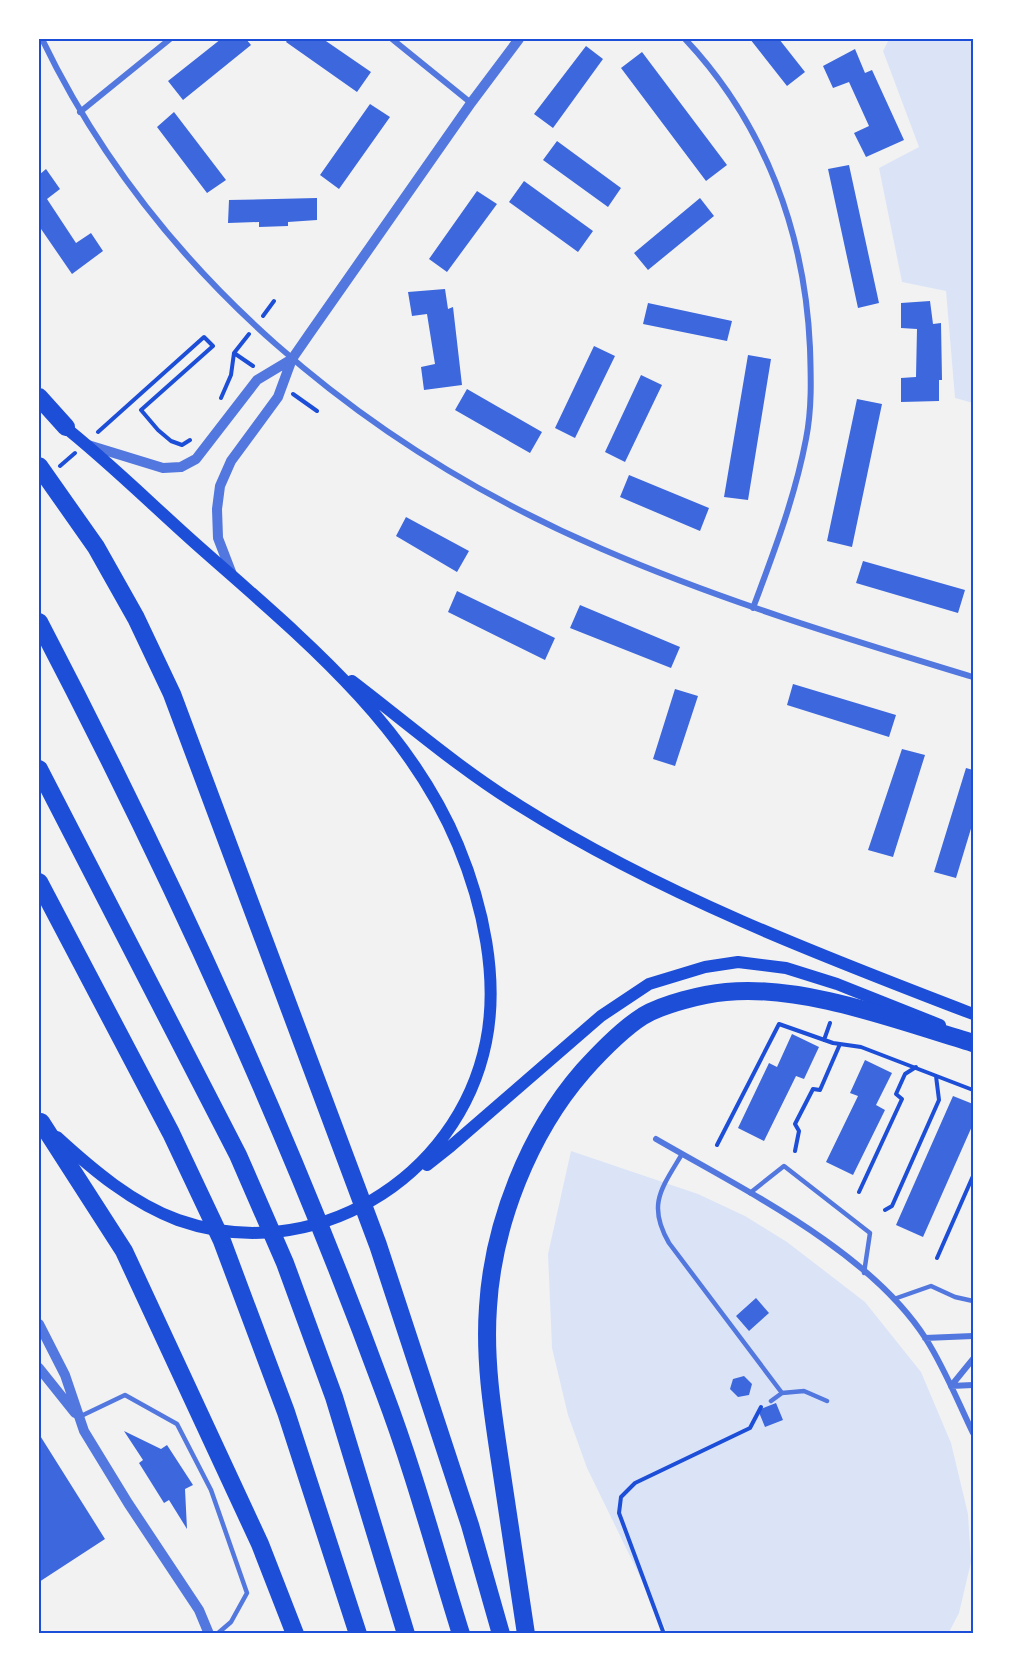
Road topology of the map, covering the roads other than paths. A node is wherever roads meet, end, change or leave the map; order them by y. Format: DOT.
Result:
graph roads {
  1 [pos="42,39"];
  2 [pos="170,39"];
  3 [pos="392,39"];
  4 [pos="519,39"];
  5 [pos="684,39"];
  6 [pos="471,103"];
  7 [pos="80,112"];
  8 [pos="292,359"];
  9 [pos="39,397"];
  10 [pos="39,406"];
  11 [pos="66,427"];
  12 [pos="85,442"];
  13 [pos="48,467"];
  14 [pos="233,577"];
  15 [pos="753,608"];
  16 [pos="39,622"];
  17 [pos="337,670"];
  18 [pos="973,676"];
  19 [pos="39,769"];
  20 [pos="39,882"];
  21 [pos="973,1014"];
  22 [pos="973,1038"];
  23 [pos="973,1043"];
  24 [pos="40,1121"];
  25 [pos="656,1139"];
  26 [pos="682,1154"];
  27 [pos="404,1181"];
  28 [pos="750,1193"];
  29 [pos="864,1273"];
  30 [pos="892,1300"];
  31 [pos="973,1301"];
  32 [pos="39,1324"];
  33 [pos="973,1336"];
  34 [pos="925,1338"];
  35 [pos="973,1359"];
  36 [pos="39,1368"];
  37 [pos="973,1385"];
  38 [pos="951,1386"];
  39 [pos="782,1393"];
  40 [pos="771,1401"];
  41 [pos="827,1401"];
  42 [pos="79,1418"];
  43 [pos="973,1433"];
  44 [pos="209,1634"];
  45 [pos="217,1634"];
  46 [pos="295,1634"];
  47 [pos="358,1634"];
  48 [pos="406,1634"];
  49 [pos="461,1634"];
  50 [pos="501,1634"];
  51 [pos="526,1634"];
  1 -- 7 [label="street"];
  2 -- 7 [label="street"];
  3 -- 6 [label="street"];
  4 -- 6 [label="street"];
  5 -- 15 [label="street"];
  6 -- 8 [label="street"];
  7 -- 8 [label="street"];
  8 -- 12 [label="street"];
  8 -- 14 [label="street"];
  8 -- 15 [label="street"];
  9 -- 11 [label="highway"];
  10 -- 11 [label="main road"];
  11 -- 12 [label="main road"];
  12 -- 14 [label="main road"];
  13 -- 50 [label="highway"];
  14 -- 17 [label="main road"];
  15 -- 18 [label="street"];
  16 -- 49 [label="highway"];
  17 -- 21 [label="main road"];
  17 -- 27 [label="main road"];
  19 -- 48 [label="highway"];
  20 -- 47 [label="highway"];
  22 -- 27 [label="main road"];
  23 -- 51 [label="highway"];
  24 -- 27 [label="main road"];
  24 -- 46 [label="highway"];
  25 -- 26 [label="street"];
  26 -- 28 [label="street"];
  26 -- 39 [label="lane"];
  28 -- 29 [label="street"];
  28 -- 29 [label="lane"];
  29 -- 30 [label="street"];
  30 -- 31 [label="lane"];
  30 -- 34 [label="street"];
  32 -- 42 [label="street"];
  33 -- 34 [label="street"];
  34 -- 38 [label="street"];
  35 -- 38 [label="street"];
  36 -- 42 [label="street"];
  37 -- 38 [label="street"];
  38 -- 43 [label="street"];
  39 -- 40 [label="lane"];
  39 -- 41 [label="lane"];
  42 -- 44 [label="street"];
  42 -- 45 [label="lane"];
}
